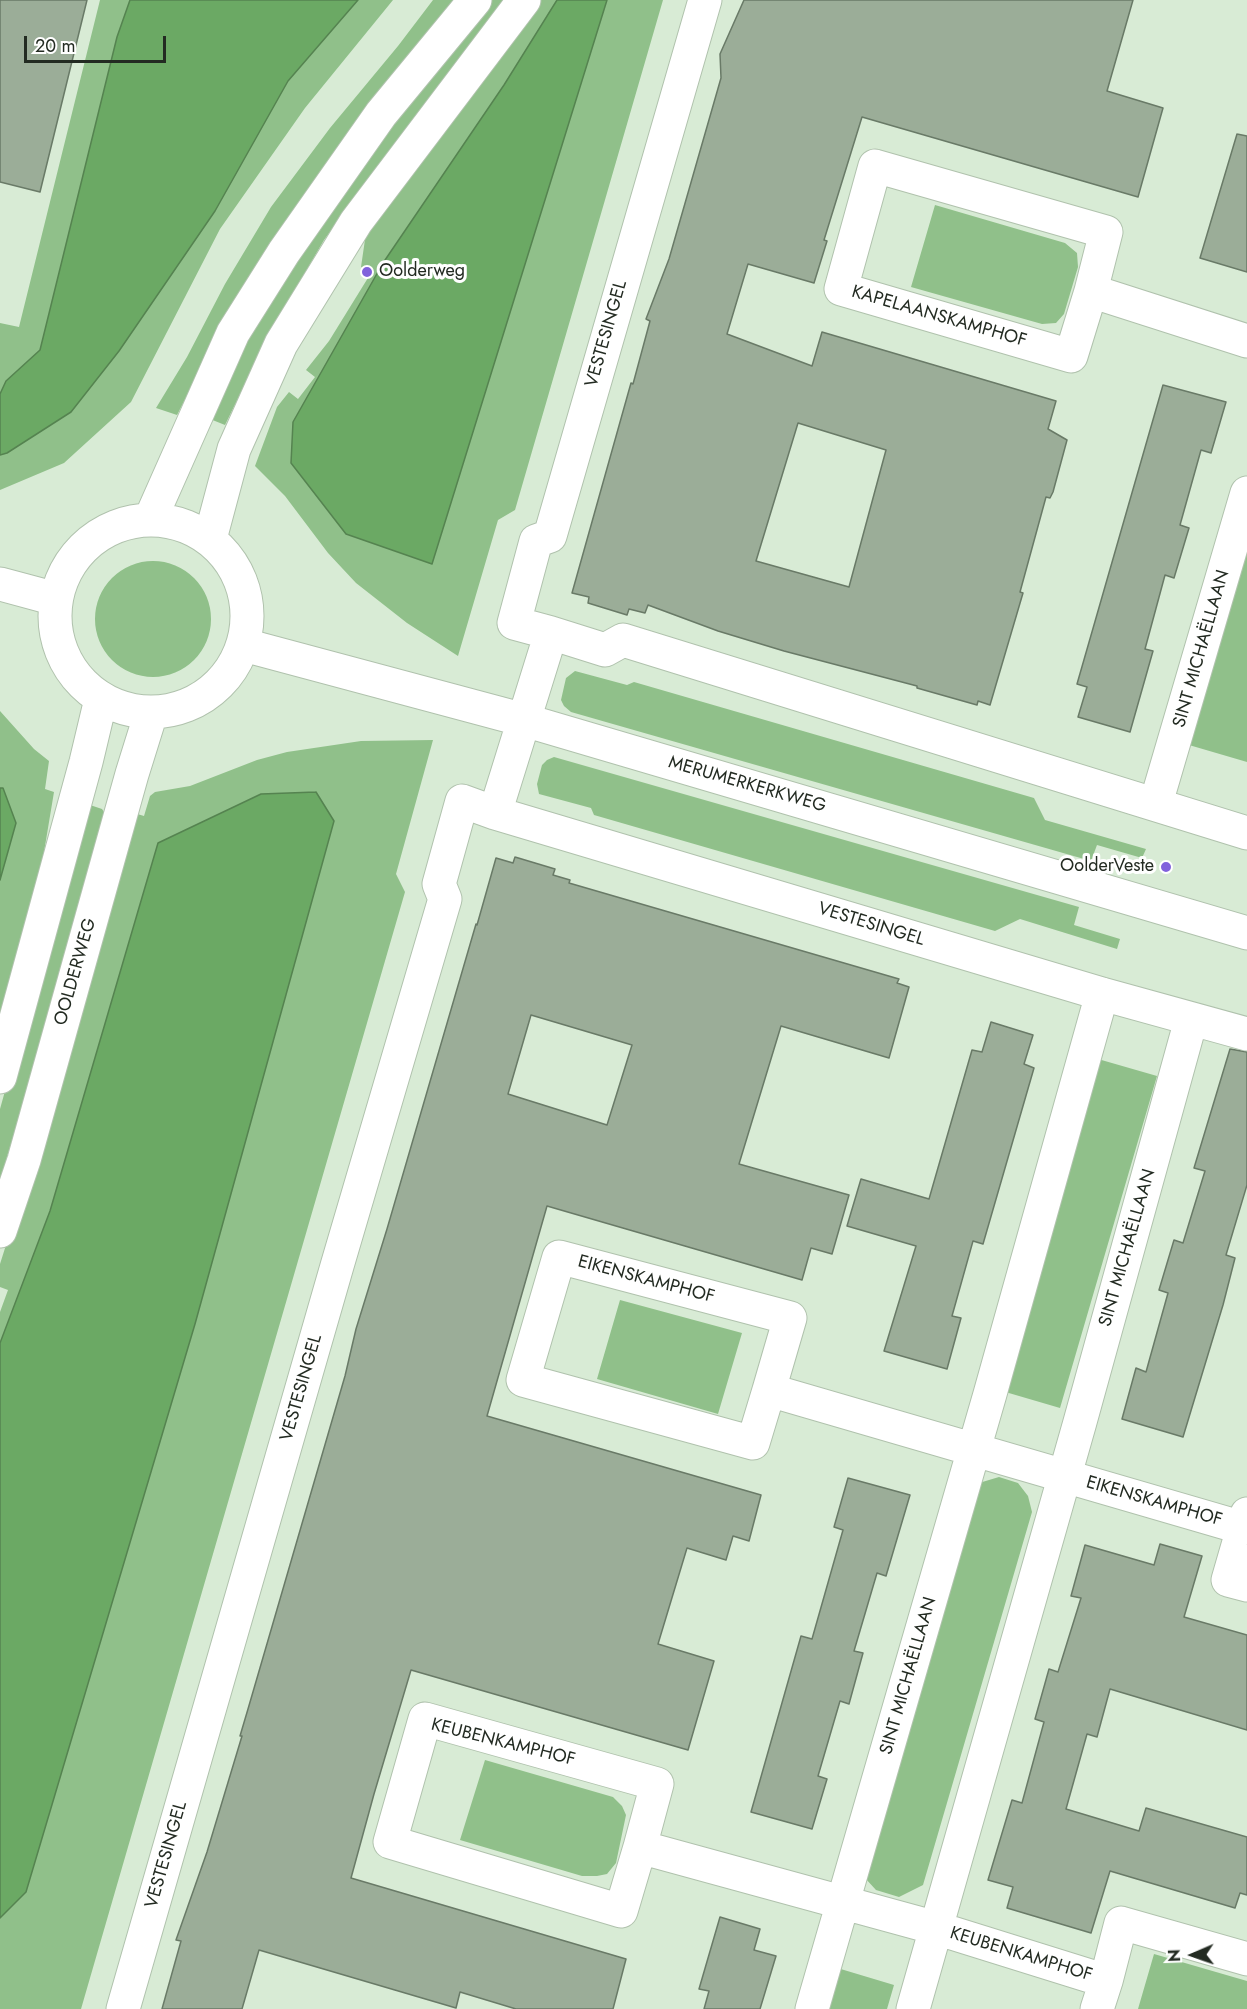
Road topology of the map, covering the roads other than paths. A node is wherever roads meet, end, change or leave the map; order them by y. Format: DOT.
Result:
graph roads {
  1 [pos="475,0"];
  2 [pos="524,0"];
  3 [pos="705,0"];
  4 [pos="1092,291"];
  5 [pos="1247,340"];
  6 [pos="1247,494"];
  7 [pos="150,520"];
  8 [pos="210,539"];
  9 [pos="0,584"];
  10 [pos="56,599"];
  11 [pos="551,633"];
  12 [pos="244,645"];
  13 [pos="101,699"];
  14 [pos="151,713"];
  15 [pos="524,720"];
  16 [pos="1156,803"];
  17 [pos="495,813"];
  18 [pos="1246,829"];
  19 [pos="1247,933"];
  20 [pos="1102,994"];
  21 [pos="1191,1020"];
  22 [pos="1247,1034"];
  23 [pos="0,1077"];
  24 [pos="0,1231"];
  25 [pos="769,1390"];
  26 [pos="973,1449"];
  27 [pos="1064,1476"];
  28 [pos="1245,1521"];
  29 [pos="1247,1585"];
  30 [pos="640,1847"];
  31 [pos="844,1902"];
  32 [pos="936,1928"];
  33 [pos="1247,1959"];
  34 [pos="1102,1995"];
  35 [pos="123,2009"];
  36 [pos="812,2009"];
  37 [pos="913,2009"];
  1 -- 7 [label="street"];
  2 -- 8 [label="street"];
  3 -- 11 [label="street, VESTESINGEL"];
  4 -- 4 [label="street, KAPELAANSKAMPHOF"];
  4 -- 5 [label="street"];
  6 -- 16 [label="street, SINT MICHAËLLAAN"];
  7 -- 8 [label="street"];
  7 -- 10 [label="street"];
  8 -- 12 [label="street"];
  9 -- 10 [label="street"];
  10 -- 13 [label="street"];
  11 -- 15 [label="street"];
  11 -- 16 [label="street, VESTESINGEL"];
  12 -- 14 [label="street"];
  12 -- 15 [label="street, MERUMERKERKWEG"];
  13 -- 14 [label="street"];
  13 -- 23 [label="street"];
  14 -- 24 [label="street, OOLDERWEG"];
  15 -- 17 [label="street"];
  15 -- 19 [label="street, MERUMERKERKWEG"];
  16 -- 18 [label="street, VESTESINGEL"];
  17 -- 20 [label="street, VESTESINGEL"];
  17 -- 35 [label="street, VESTESINGEL"];
  20 -- 21 [label="street, VESTESINGEL"];
  20 -- 26 [label="street, SINT MICHAËLLAAN"];
  21 -- 22 [label="street, VESTESINGEL"];
  21 -- 27 [label="street, SINT MICHAËLLAAN"];
  25 -- 25 [label="street, EIKENSKAMPHOF"];
  25 -- 26 [label="street"];
  26 -- 27 [label="street"];
  26 -- 31 [label="street, SINT MICHAËLLAAN"];
  27 -- 28 [label="street, EIKENSKAMPHOF"];
  27 -- 32 [label="street, SINT MICHAËLLAAN"];
  28 -- 29 [label="street, EIKENSKAMPHOF"];
  30 -- 30 [label="street, KEUBENKAMPHOF"];
  30 -- 31 [label="street"];
  31 -- 32 [label="street"];
  31 -- 36 [label="street, SINT MICHAËLLAAN"];
  32 -- 34 [label="street, KEUBENKAMPHOF"];
  32 -- 37 [label="street, SINT MICHAËLLAAN"];
  33 -- 34 [label="street, KEUBENKAMPHOF"];
}
